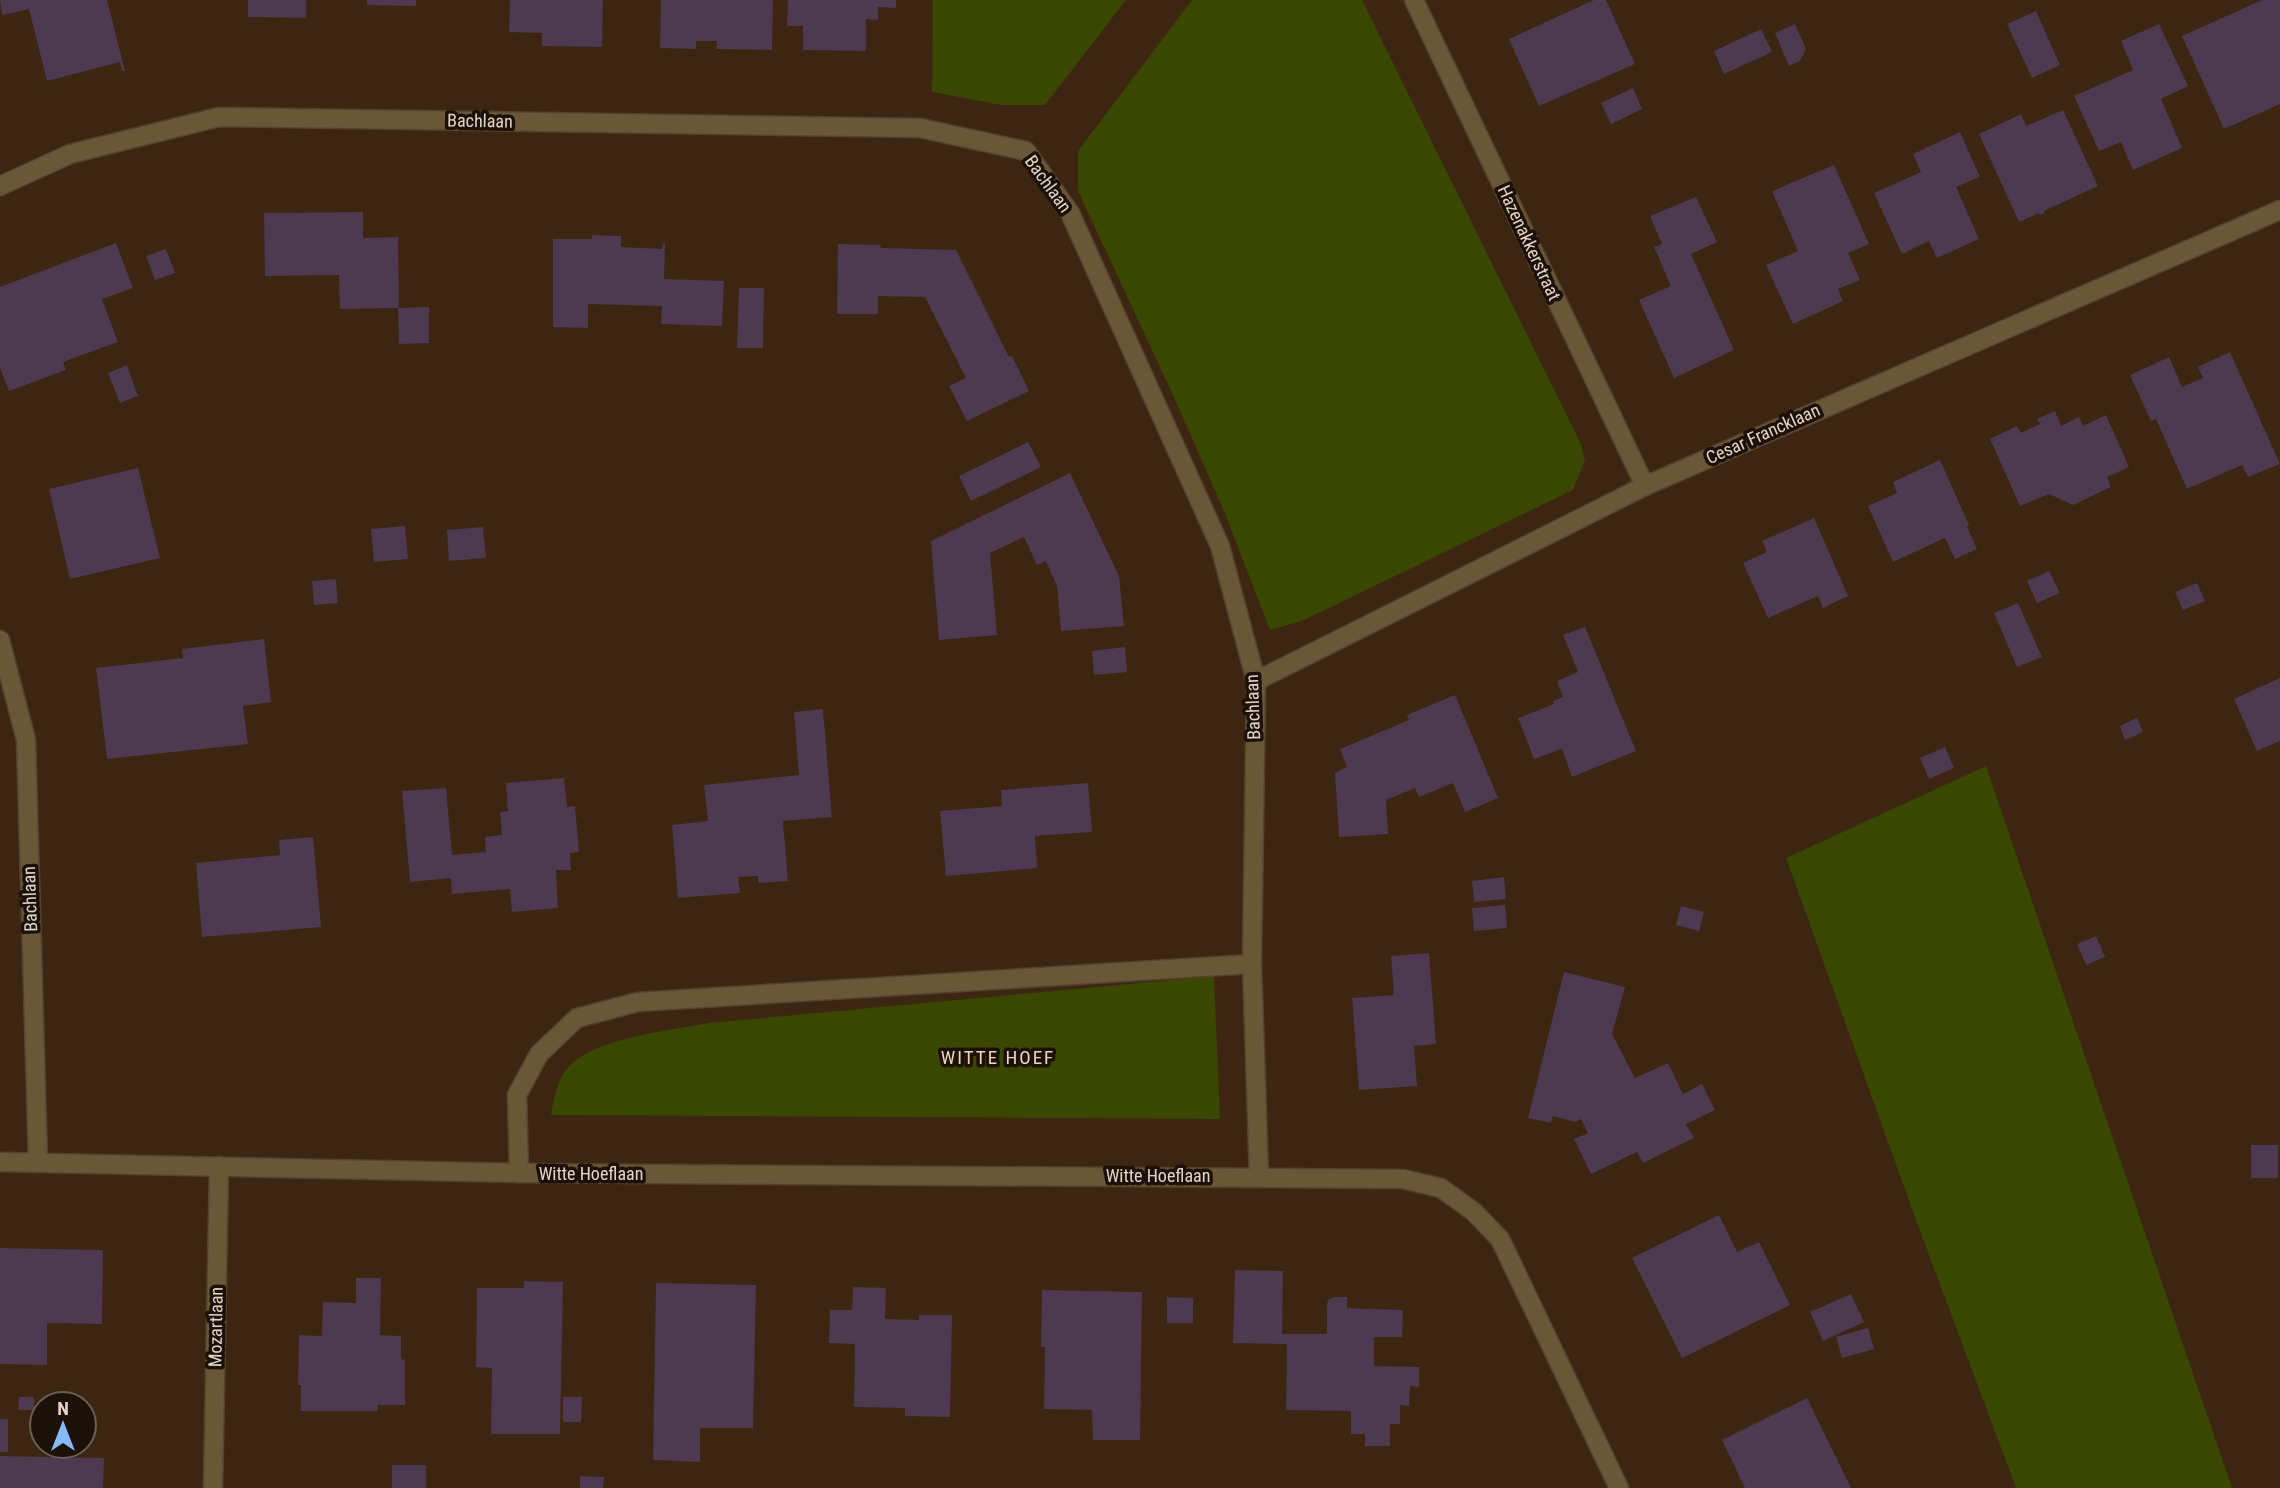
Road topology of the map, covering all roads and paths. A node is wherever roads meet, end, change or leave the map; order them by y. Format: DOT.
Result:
graph roads {
  1 [pos="1414,0"];
  2 [pos="0,186"];
  3 [pos="2280,209"];
  4 [pos="1645,486"];
  5 [pos="0,640"];
  6 [pos="1256,681"];
  7 [pos="1252,964"];
  8 [pos="0,1162"];
  9 [pos="38,1162"];
  10 [pos="219,1166"];
  11 [pos="519,1173"];
  12 [pos="1259,1177"];
  13 [pos="213,1488"];
  14 [pos="1619,1488"];
  1 -- 4 [label="street, Hazenakkerstraat"];
  2 -- 6 [label="street, Bachlaan"];
  3 -- 4 [label="street, Cesar Francklaan"];
  4 -- 6 [label="street, Cesar Francklaan"];
  5 -- 9 [label="street, Bachlaan"];
  6 -- 7 [label="street, Bachlaan"];
  7 -- 11 [label="street, Witte Hoeflaan"];
  7 -- 12 [label="street, Bachlaan"];
  8 -- 9 [label="street, Witte Hoeflaan"];
  9 -- 10 [label="street, Witte Hoeflaan"];
  10 -- 11 [label="street, Witte Hoeflaan"];
  10 -- 13 [label="street, Mozartlaan"];
  11 -- 12 [label="street, Witte Hoeflaan"];
  12 -- 14 [label="street, Witte Hoeflaan"];
}
